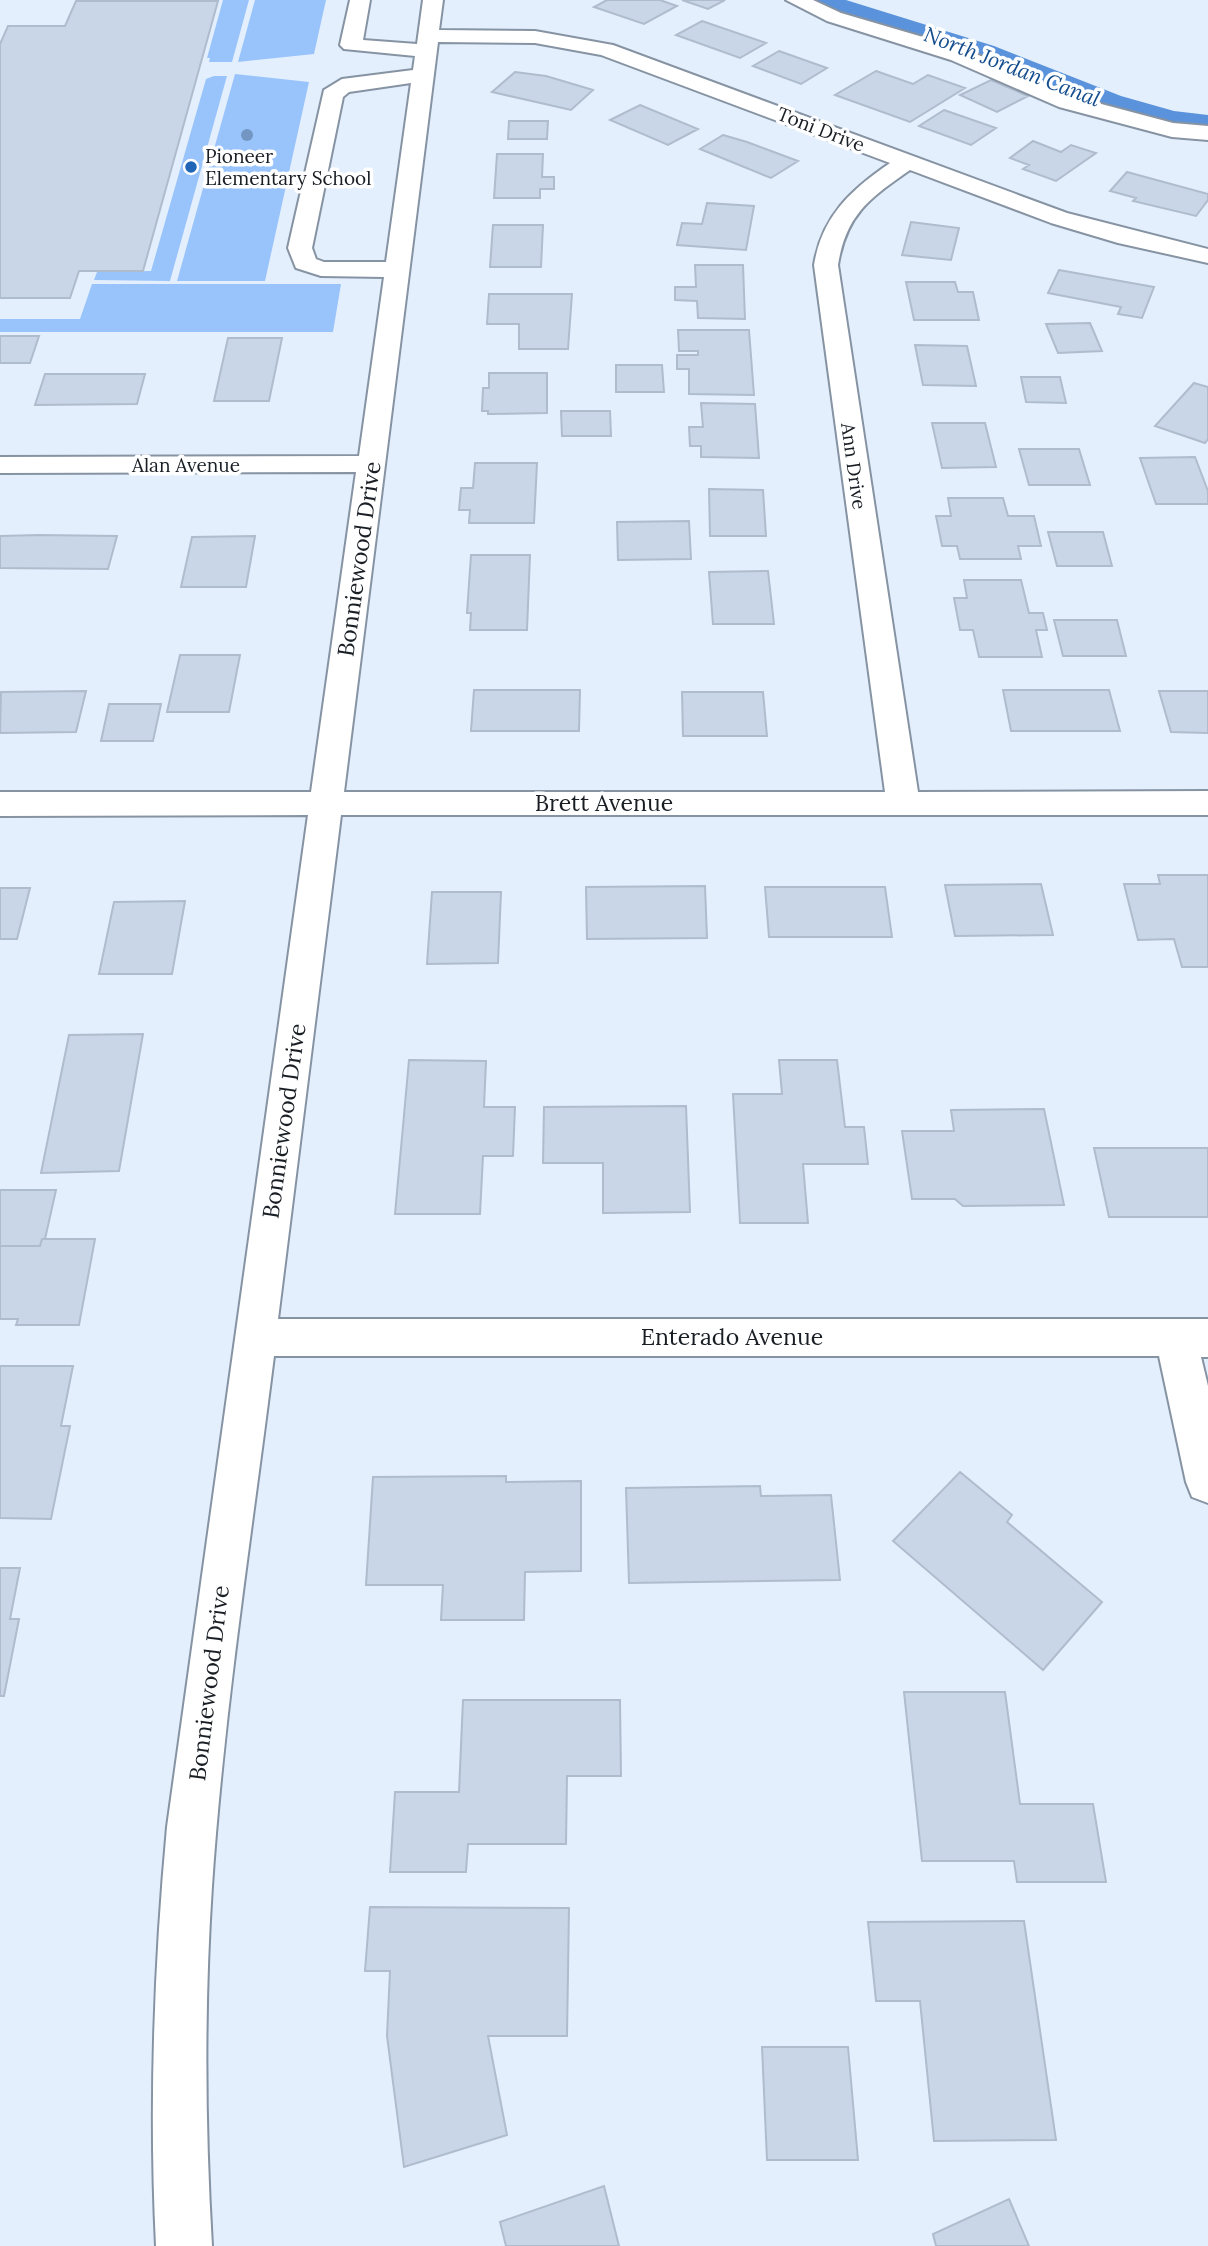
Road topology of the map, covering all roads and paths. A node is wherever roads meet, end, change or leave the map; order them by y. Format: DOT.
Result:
graph roads {
  1 [pos="360,0"];
  2 [pos="796,0"];
  3 [pos="428,40"];
  4 [pos="1208,133"];
  5 [pos="907,162"];
  6 [pos="1208,256"];
  7 [pos="397,270"];
  8 [pos="372,464"];
  9 [pos="0,465"];
  10 [pos="326,803"];
  11 [pos="903,803"];
  12 [pos="1208,803"];
  13 [pos="0,804"];
  14 [pos="255,1337"];
  15 [pos="1192,1338"];
  16 [pos="1208,1482"];
  17 [pos="184,2246"];
  1 -- 3 [label="street"];
  2 -- 4 [label="street"];
  3 -- 5 [label="street, Toni Drive"];
  3 -- 7 [label="street, Bonniewood Drive"];
  3 -- 7 [label="street"];
  5 -- 6 [label="street, Toni Drive"];
  5 -- 11 [label="street, Ann Drive"];
  7 -- 8 [label="street, Bonniewood Drive"];
  8 -- 9 [label="street, Alan Avenue"];
  8 -- 10 [label="street, Bonniewood Drive"];
  10 -- 11 [label="street, Brett Avenue"];
  10 -- 13 [label="street, Brett Avenue"];
  10 -- 14 [label="street, Bonniewood Drive"];
  11 -- 12 [label="street, Brett Avenue"];
  14 -- 15 [label="street, Enterado Avenue"];
  14 -- 17 [label="street, Bonniewood Drive"];
  15 -- 16 [label="street"];
}
